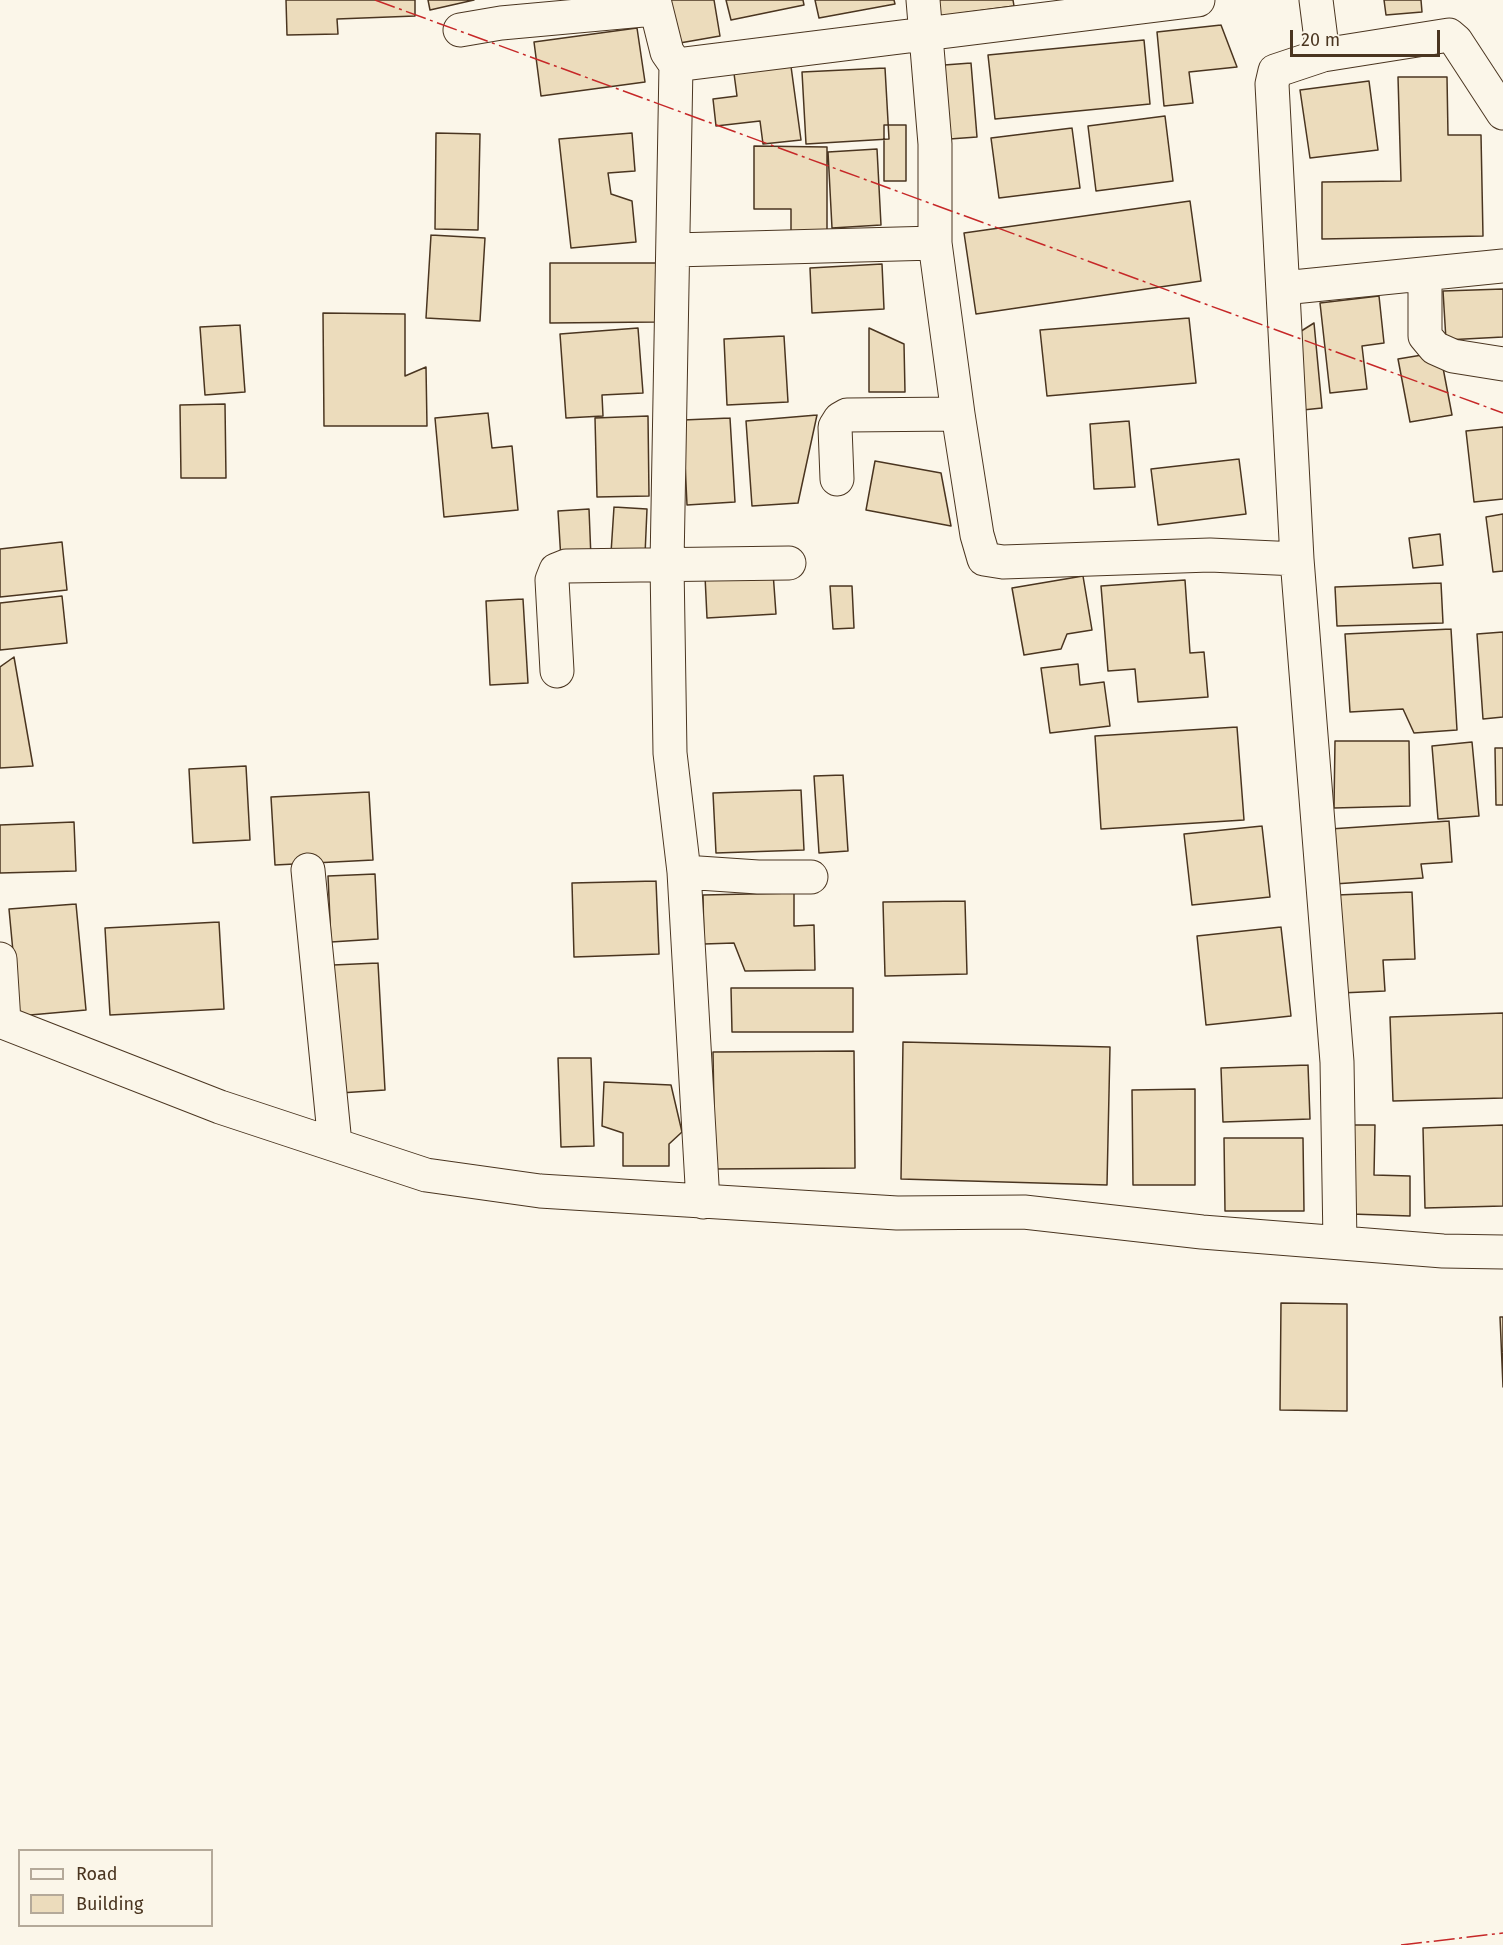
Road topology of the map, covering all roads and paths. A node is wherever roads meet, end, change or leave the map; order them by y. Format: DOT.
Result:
graph roads {
  1 [pos="923,0"];
  2 [pos="1197,0"];
  3 [pos="1316,0"];
  4 [pos="654,4"];
  5 [pos="460,30"];
  6 [pos="928,35"];
  7 [pos="1323,55"];
  8 [pos="676,65"];
  9 [pos="1503,113"];
  10 [pos="935,243"];
  11 [pos="674,250"];
  12 [pos="1503,267"];
  13 [pos="1425,275"];
  14 [pos="1283,288"];
  15 [pos="1503,364"];
  16 [pos="958,414"];
  17 [pos="837,479"];
  18 [pos="1298,559"];
  19 [pos="789,563"];
  20 [pos="667,564"];
  21 [pos="557,671"];
  22 [pos="308,870"];
  23 [pos="684,872"];
  24 [pos="811,877"];
  25 [pos="0,959"];
  26 [pos="2,1022"];
  27 [pos="335,1144"];
  28 [pos="703,1202"];
  29 [pos="1340,1243"];
  30 [pos="1503,1252"];
  1 -- 6 [label="street"];
  2 -- 6 [label="street"];
  3 -- 7 [label="street"];
  4 -- 5 [label="street"];
  4 -- 8 [label="street"];
  6 -- 8 [label="street"];
  6 -- 10 [label="street"];
  7 -- 9 [label="street"];
  7 -- 14 [label="street"];
  8 -- 11 [label="street"];
  10 -- 11 [label="street"];
  10 -- 16 [label="street"];
  11 -- 20 [label="street"];
  12 -- 13 [label="street"];
  13 -- 14 [label="street"];
  13 -- 15 [label="street"];
  14 -- 18 [label="street"];
  16 -- 17 [label="street"];
  16 -- 18 [label="street"];
  18 -- 29 [label="street"];
  19 -- 20 [label="street"];
  20 -- 21 [label="street"];
  20 -- 23 [label="street"];
  22 -- 27 [label="street"];
  23 -- 24 [label="street"];
  23 -- 28 [label="street"];
  25 -- 26 [label="street"];
  26 -- 27 [label="street"];
  27 -- 28 [label="street"];
  28 -- 29 [label="street"];
  29 -- 30 [label="street"];
}
